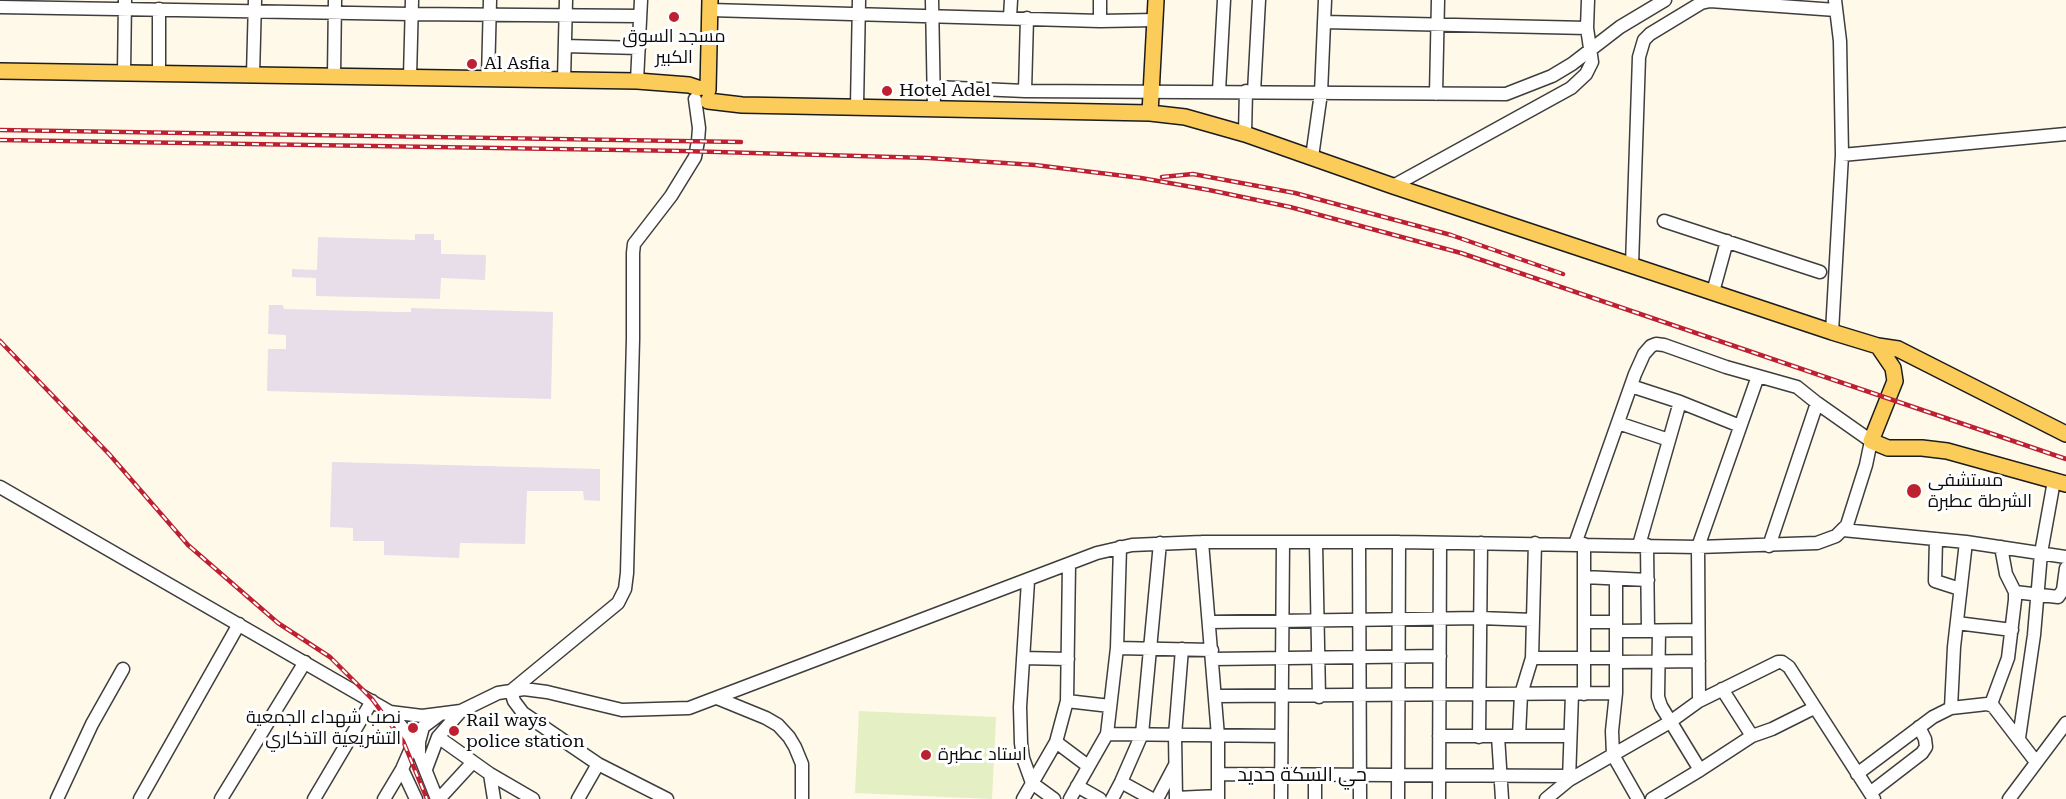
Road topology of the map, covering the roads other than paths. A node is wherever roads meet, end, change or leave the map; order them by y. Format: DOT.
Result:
graph roads {
  1 [pos="412,0"];
  2 [pos="490,0"];
  3 [pos="566,0"];
  4 [pos="641,0"];
  5 [pos="859,0"];
  6 [pos="932,0"];
  7 [pos="1011,0"];
  8 [pos="1100,0"];
  9 [pos="1156,0"];
  10 [pos="1224,0"];
  11 [pos="1259,0"];
  12 [pos="1324,0"];
  13 [pos="1438,0"];
  14 [pos="1588,0"];
  15 [pos="1665,0"];
  16 [pos="125,4"];
  17 [pos="255,5"];
  18 [pos="710,5"];
  19 [pos="1836,5"];
  20 [pos="334,6"];
  21 [pos="0,7"];
  22 [pos="159,9"];
  23 [pos="859,13"];
  24 [pos="411,14"];
  25 [pos="490,14"];
  26 [pos="565,15"];
  27 [pos="932,15"];
  28 [pos="640,16"];
  29 [pos="1010,17"];
  30 [pos="1027,18"];
  31 [pos="1156,20"];
  32 [pos="1100,21"];
  33 [pos="1324,22"];
  34 [pos="1438,24"];
  35 [pos="1587,28"];
  36 [pos="565,46"];
  37 [pos="639,48"];
  38 [pos="1592,50"];
  39 [pos="0,71"];
  40 [pos="124,73"];
  41 [pos="159,74"];
  42 [pos="253,75"];
  43 [pos="334,76"];
  44 [pos="410,77"];
  45 [pos="488,78"];
  46 [pos="564,80"];
  47 [pos="637,81"];
  48 [pos="934,87"];
  49 [pos="1025,91"];
  50 [pos="1219,91"];
  51 [pos="1152,92"];
  52 [pos="1250,92"];
  53 [pos="1321,93"];
  54 [pos="1436,94"];
  55 [pos="703,95"];
  56 [pos="857,106"];
  57 [pos="934,109"];
  58 [pos="1150,113"];
  59 [pos="1245,134"];
  60 [pos="2066,134"];
  61 [pos="1842,155"];
  62 [pos="1312,158"];
  63 [pos="1393,186"];
  64 [pos="1664,221"];
  65 [pos="1727,241"];
  66 [pos="1632,266"];
  67 [pos="1820,272"];
  68 [pos="1713,292"];
  69 [pos="1832,332"];
  70 [pos="1878,346"];
  71 [pos="1908,353"];
  72 [pos="1758,376"];
  73 [pos="1631,386"];
  74 [pos="1680,402"];
  75 [pos="1817,404"];
  76 [pos="1618,423"];
  77 [pos="1740,426"];
  78 [pos="2066,434"];
  79 [pos="1669,440"];
  80 [pos="1874,443"];
  81 [pos="2062,484"];
  82 [pos="0,487"];
  83 [pos="1843,530"];
  84 [pos="1936,539"];
  85 [pos="1202,542"];
  86 [pos="1399,542"];
  87 [pos="1966,542"];
  88 [pos="1160,543"];
  89 [pos="1282,543"];
  90 [pos="1316,543"];
  91 [pos="1359,543"];
  92 [pos="1440,543"];
  93 [pos="1481,543"];
  94 [pos="1535,543"];
  95 [pos="1580,544"];
  96 [pos="1643,545"];
  97 [pos="1769,546"];
  98 [pos="1120,547"];
  99 [pos="1698,547"];
  100 [pos="2001,547"];
  101 [pos="2041,553"];
  102 [pos="2066,557"];
  103 [pos="1069,564"];
  104 [pos="2066,568"];
  105 [pos="1584,577"];
  106 [pos="1616,579"];
  107 [pos="1648,580"];
  108 [pos="1028,581"];
  109 [pos="1960,589"];
  110 [pos="2014,592"];
  111 [pos="2036,595"];
  112 [pos="1480,618"];
  113 [pos="1399,619"];
  114 [pos="1440,619"];
  115 [pos="1360,620"];
  116 [pos="1533,620"];
  117 [pos="1282,621"];
  118 [pos="1317,621"];
  119 [pos="1209,622"];
  120 [pos="1584,622"];
  121 [pos="1957,623"];
  122 [pos="239,624"];
  123 [pos="1616,627"];
  124 [pos="1698,630"];
  125 [pos="2012,630"];
  126 [pos="1653,631"];
  127 [pos="1116,648"];
  128 [pos="1150,649"];
  129 [pos="1182,649"];
  130 [pos="1212,655"];
  131 [pos="1440,656"];
  132 [pos="1399,657"];
  133 [pos="1023,658"];
  134 [pos="1282,658"];
  135 [pos="1318,658"];
  136 [pos="1360,658"];
  137 [pos="1532,658"];
  138 [pos="1068,659"];
  139 [pos="1584,659"];
  140 [pos="1616,660"];
  141 [pos="1699,661"];
  142 [pos="304,662"];
  143 [pos="1658,662"];
  144 [pos="123,669"];
  145 [pos="1722,689"];
  146 [pos="511,691"];
  147 [pos="1479,693"];
  148 [pos="1616,693"];
  149 [pos="1521,694"];
  150 [pos="1578,694"];
  151 [pos="1440,695"];
  152 [pos="1215,696"];
  153 [pos="1361,696"];
  154 [pos="1398,696"];
  155 [pos="1281,697"];
  156 [pos="1319,697"];
  157 [pos="717,698"];
  158 [pos="372,701"];
  159 [pos="1067,701"];
  160 [pos="1699,701"];
  161 [pos="1991,704"];
  162 [pos="1110,706"];
  163 [pos="1814,708"];
  164 [pos="1951,708"];
  165 [pos="461,711"];
  166 [pos="390,712"];
  167 [pos="441,714"];
  168 [pos="1670,722"];
  169 [pos="2066,723"];
  170 [pos="1919,727"];
  171 [pos="1107,734"];
  172 [pos="1142,734"];
  173 [pos="1175,735"];
  174 [pos="1218,736"];
  175 [pos="1281,736"];
  176 [pos="1439,736"];
  177 [pos="1497,736"];
  178 [pos="1519,736"];
  179 [pos="1570,736"];
  180 [pos="1752,736"];
  181 [pos="438,737"];
  182 [pos="1479,737"];
  183 [pos="2019,738"];
  184 [pos="1056,742"];
  185 [pos="416,749"];
  186 [pos="1613,755"];
  187 [pos="473,762"];
  188 [pos="2036,762"];
  189 [pos="598,764"];
  190 [pos="1175,764"];
  191 [pos="1088,766"];
  192 [pos="426,769"];
  193 [pos="402,770"];
  194 [pos="1700,770"];
  195 [pos="490,774"];
  196 [pos="1218,774"];
  197 [pos="1857,774"];
  198 [pos="1282,775"];
  199 [pos="1315,775"];
  200 [pos="1360,776"];
  201 [pos="1398,776"];
  202 [pos="1438,776"];
  203 [pos="1500,777"];
  204 [pos="1569,778"];
  205 [pos="1121,782"];
  206 [pos="1032,783"];
  207 [pos="1077,786"];
  208 [pos="1872,796"];
  209 [pos="1218,798"];
  210 [pos="57,799"];
  211 [pos="140,799"];
  212 [pos="221,799"];
  213 [pos="314,799"];
  214 [pos="384,799"];
  215 [pos="416,799"];
  216 [pos="438,799"];
  217 [pos="494,799"];
  218 [pos="533,799"];
  219 [pos="578,799"];
  220 [pos="667,799"];
  221 [pos="802,799"];
  222 [pos="1023,799"];
  223 [pos="1054,799"];
  224 [pos="1070,799"];
  225 [pos="1100,799"];
  226 [pos="1112,799"];
  227 [pos="1152,799"];
  228 [pos="1157,799"];
  229 [pos="1176,799"];
  230 [pos="1281,799"];
  231 [pos="1315,799"];
  232 [pos="1360,799"];
  233 [pos="1398,799"];
  234 [pos="1438,799"];
  235 [pos="1502,799"];
  236 [pos="1546,799"];
  237 [pos="1638,799"];
  238 [pos="1652,799"];
  239 [pos="2009,799"];
  1 -- 24 [label="street"];
  2 -- 25 [label="street"];
  3 -- 26 [label="street"];
  4 -- 28 [label="street"];
  5 -- 23 [label="street"];
  6 -- 27 [label="street"];
  7 -- 29 [label="street"];
  8 -- 32 [label="street"];
  9 -- 31 [label="main road"];
  10 -- 50 [label="street"];
  11 -- 52 [label="street"];
  12 -- 33 [label="street"];
  13 -- 34 [label="street"];
  14 -- 35 [label="street"];
  15 -- 38 [label="street"];
  16 -- 21 [label="street"];
  16 -- 22 [label="street"];
  16 -- 40 [label="street"];
  17 -- 20 [label="street"];
  17 -- 22 [label="street"];
  17 -- 42 [label="street"];
  18 -- 23 [label="street"];
  18 -- 55 [label="main road"];
  19 -- 61 [label="street"];
  19 -- 66 [label="street"];
  20 -- 24 [label="street"];
  20 -- 43 [label="street"];
  22 -- 41 [label="street"];
  23 -- 27 [label="street"];
  23 -- 56 [label="street"];
  24 -- 25 [label="street"];
  24 -- 44 [label="street"];
  25 -- 26 [label="street"];
  25 -- 45 [label="street"];
  26 -- 28 [label="street"];
  26 -- 36 [label="street"];
  27 -- 29 [label="street"];
  27 -- 48 [label="street"];
  28 -- 37 [label="street"];
  29 -- 30 [label="street"];
  30 -- 32 [label="street"];
  30 -- 49 [label="street"];
  31 -- 32 [label="street"];
  31 -- 51 [label="main road"];
  33 -- 34 [label="street"];
  33 -- 53 [label="street"];
  34 -- 35 [label="street"];
  34 -- 54 [label="street"];
  35 -- 38 [label="street"];
  36 -- 37 [label="street"];
  36 -- 46 [label="street"];
  37 -- 47 [label="street"];
  38 -- 54 [label="street"];
  38 -- 63 [label="street"];
  39 -- 40 [label="main road"];
  40 -- 41 [label="main road"];
  41 -- 42 [label="main road"];
  42 -- 43 [label="main road"];
  43 -- 44 [label="main road"];
  44 -- 45 [label="main road"];
  45 -- 46 [label="main road"];
  46 -- 47 [label="main road"];
  47 -- 55 [label="main road"];
  48 -- 49 [label="street"];
  48 -- 57 [label="street"];
  49 -- 51 [label="street"];
  50 -- 51 [label="street"];
  50 -- 52 [label="street"];
  51 -- 58 [label="main road"];
  52 -- 53 [label="street"];
  52 -- 59 [label="street"];
  53 -- 54 [label="street"];
  53 -- 62 [label="street"];
  55 -- 56 [label="main road"];
  55 -- 146 [label="street"];
  56 -- 57 [label="main road"];
  57 -- 58 [label="main road"];
  58 -- 59 [label="main road"];
  59 -- 62 [label="main road"];
  60 -- 61 [label="street"];
  61 -- 69 [label="street"];
  62 -- 63 [label="main road"];
  63 -- 66 [label="main road"];
  64 -- 65 [label="street"];
  65 -- 67 [label="street"];
  65 -- 68 [label="street"];
  66 -- 68 [label="main road"];
  68 -- 69 [label="main road"];
  69 -- 70 [label="main road"];
  70 -- 71 [label="main road"];
  70 -- 80 [label="main road"];
  71 -- 78 [label="main road"];
  71 -- 80 [label="main road"];
  72 -- 73 [label="street"];
  72 -- 75 [label="street"];
  72 -- 77 [label="street"];
  73 -- 74 [label="street"];
  73 -- 76 [label="street"];
  74 -- 77 [label="street"];
  74 -- 79 [label="street"];
  75 -- 80 [label="street"];
  75 -- 97 [label="street"];
  76 -- 79 [label="street"];
  76 -- 95 [label="street"];
  77 -- 99 [label="street"];
  79 -- 96 [label="street"];
  80 -- 81 [label="main road"];
  80 -- 83 [label="street"];
  81 -- 101 [label="street"];
  82 -- 122 [label="street"];
  83 -- 84 [label="street"];
  83 -- 97 [label="street"];
  84 -- 87 [label="street"];
  84 -- 109 [label="street"];
  85 -- 88 [label="street"];
  85 -- 89 [label="street"];
  85 -- 119 [label="street"];
  86 -- 91 [label="street"];
  86 -- 92 [label="street"];
  86 -- 113 [label="street"];
  87 -- 100 [label="street"];
  87 -- 109 [label="street"];
  88 -- 98 [label="street"];
  88 -- 128 [label="street"];
  89 -- 90 [label="street"];
  89 -- 117 [label="street"];
  90 -- 91 [label="street"];
  90 -- 118 [label="street"];
  91 -- 115 [label="street"];
  92 -- 93 [label="street"];
  92 -- 114 [label="street"];
  93 -- 94 [label="street"];
  93 -- 112 [label="street"];
  94 -- 95 [label="street"];
  94 -- 116 [label="street"];
  95 -- 96 [label="street"];
  95 -- 105 [label="street"];
  96 -- 99 [label="street"];
  96 -- 107 [label="street"];
  97 -- 99 [label="street"];
  98 -- 103 [label="street"];
  98 -- 127 [label="street"];
  99 -- 124 [label="street"];
  100 -- 101 [label="street"];
  100 -- 110 [label="street"];
  101 -- 102 [label="street"];
  101 -- 111 [label="street"];
  103 -- 108 [label="street"];
  103 -- 138 [label="street"];
  104 -- 111 [label="street"];
  105 -- 106 [label="street"];
  105 -- 120 [label="street"];
  106 -- 107 [label="street"];
  106 -- 123 [label="street"];
  107 -- 126 [label="street"];
  108 -- 133 [label="street"];
  108 -- 157 [label="street"];
  109 -- 121 [label="street"];
  110 -- 111 [label="street"];
  110 -- 125 [label="street"];
  111 -- 183 [label="street"];
  112 -- 114 [label="street"];
  112 -- 116 [label="street"];
  112 -- 147 [label="street"];
  113 -- 114 [label="street"];
  113 -- 115 [label="street"];
  113 -- 132 [label="street"];
  114 -- 131 [label="street"];
  115 -- 118 [label="street"];
  115 -- 136 [label="street"];
  116 -- 137 [label="street"];
  117 -- 118 [label="street"];
  117 -- 119 [label="street"];
  117 -- 134 [label="street"];
  118 -- 135 [label="street"];
  119 -- 130 [label="street"];
  120 -- 123 [label="street"];
  120 -- 139 [label="street"];
  121 -- 125 [label="street"];
  121 -- 164 [label="street"];
  122 -- 142 [label="street"];
  122 -- 211 [label="street"];
  123 -- 126 [label="street"];
  123 -- 140 [label="street"];
  124 -- 126 [label="street"];
  124 -- 141 [label="street"];
  125 -- 161 [label="street"];
  126 -- 143 [label="street"];
  127 -- 128 [label="street"];
  127 -- 162 [label="street"];
  128 -- 129 [label="street"];
  128 -- 172 [label="street"];
  129 -- 130 [label="street"];
  129 -- 173 [label="street"];
  130 -- 134 [label="street"];
  130 -- 152 [label="street"];
  131 -- 132 [label="street"];
  131 -- 151 [label="street"];
  132 -- 136 [label="street"];
  132 -- 154 [label="street"];
  133 -- 138 [label="street"];
  133 -- 206 [label="street"];
  134 -- 135 [label="street"];
  134 -- 155 [label="street"];
  135 -- 136 [label="street"];
  135 -- 156 [label="street"];
  136 -- 153 [label="street"];
  137 -- 139 [label="street"];
  137 -- 149 [label="street"];
  138 -- 159 [label="street"];
  139 -- 140 [label="street"];
  139 -- 150 [label="street"];
  140 -- 143 [label="street"];
  140 -- 148 [label="street"];
  141 -- 143 [label="street"];
  141 -- 160 [label="street"];
  142 -- 158 [label="street"];
  142 -- 212 [label="street"];
  143 -- 168 [label="street"];
  144 -- 210 [label="street"];
  145 -- 160 [label="street"];
  145 -- 163 [label="street"];
  145 -- 180 [label="street"];
  146 -- 157 [label="street"];
  146 -- 165 [label="street"];
  146 -- 189 [label="street"];
  147 -- 149 [label="street"];
  147 -- 151 [label="street"];
  147 -- 182 [label="street"];
  148 -- 150 [label="street"];
  148 -- 186 [label="street"];
  149 -- 150 [label="street"];
  149 -- 178 [label="street"];
  150 -- 179 [label="street"];
  151 -- 154 [label="street"];
  151 -- 176 [label="street"];
  152 -- 155 [label="street"];
  152 -- 174 [label="street"];
  153 -- 154 [label="street"];
  153 -- 156 [label="street"];
  153 -- 200 [label="street"];
  154 -- 201 [label="street"];
  155 -- 156 [label="street"];
  155 -- 175 [label="street"];
  157 -- 221 [label="street"];
  158 -- 166 [label="street"];
  158 -- 213 [label="street"];
  159 -- 162 [label="street"];
  159 -- 184 [label="street"];
  160 -- 168 [label="street"];
  161 -- 164 [label="street"];
  161 -- 183 [label="street"];
  162 -- 171 [label="street"];
  163 -- 180 [label="street"];
  163 -- 197 [label="street"];
  164 -- 170 [label="street"];
  165 -- 167 [label="street"];
  165 -- 181 [label="street"];
  166 -- 167 [label="street"];
  166 -- 185 [label="street"];
  167 -- 185 [label="street"];
  168 -- 186 [label="street"];
  168 -- 194 [label="street"];
  169 -- 188 [label="street"];
  170 -- 197 [label="street"];
  170 -- 208 [label="street"];
  171 -- 172 [label="street"];
  171 -- 191 [label="street"];
  172 -- 173 [label="street"];
  172 -- 205 [label="street"];
  173 -- 174 [label="street"];
  173 -- 190 [label="street"];
  174 -- 175 [label="street"];
  174 -- 196 [label="street"];
  175 -- 198 [label="street"];
  176 -- 182 [label="street"];
  176 -- 202 [label="street"];
  177 -- 178 [label="street"];
  177 -- 182 [label="street"];
  177 -- 203 [label="street"];
  178 -- 179 [label="street"];
  179 -- 204 [label="street"];
  180 -- 194 [label="street"];
  181 -- 187 [label="street"];
  181 -- 192 [label="street"];
  183 -- 188 [label="street"];
  184 -- 191 [label="street"];
  184 -- 206 [label="street"];
  185 -- 192 [label="street"];
  185 -- 193 [label="street"];
  186 -- 204 [label="street"];
  186 -- 237 [label="street"];
  187 -- 195 [label="street"];
  187 -- 216 [label="street"];
  188 -- 239 [label="street"];
  189 -- 219 [label="street"];
  189 -- 220 [label="street"];
  190 -- 228 [label="street"];
  190 -- 229 [label="street"];
  191 -- 207 [label="street"];
  192 -- 216 [label="street"];
  193 -- 214 [label="street"];
  193 -- 215 [label="street"];
  194 -- 238 [label="street"];
  195 -- 217 [label="street"];
  195 -- 218 [label="street"];
  196 -- 198 [label="street"];
  196 -- 209 [label="street"];
  197 -- 208 [label="street"];
  198 -- 199 [label="street"];
  198 -- 230 [label="street"];
  199 -- 200 [label="street"];
  199 -- 231 [label="street"];
  200 -- 201 [label="street"];
  200 -- 232 [label="street"];
  201 -- 202 [label="street"];
  201 -- 233 [label="street"];
  202 -- 203 [label="street"];
  202 -- 234 [label="street"];
  203 -- 204 [label="street"];
  203 -- 235 [label="street"];
  204 -- 236 [label="street"];
  205 -- 226 [label="street"];
  205 -- 227 [label="street"];
  206 -- 222 [label="street"];
  206 -- 223 [label="street"];
  207 -- 224 [label="street"];
  207 -- 225 [label="street"];
  209 -- 229 [label="street"];
}
